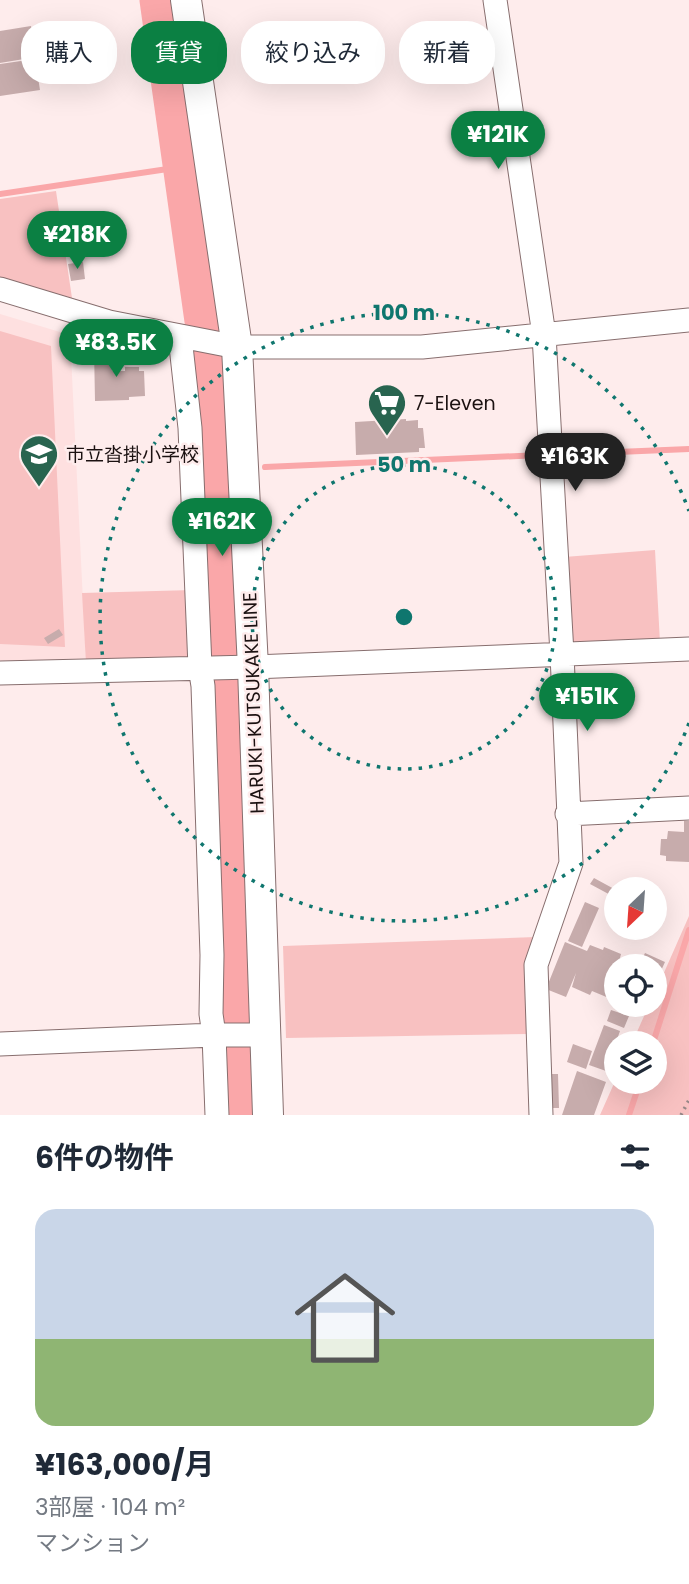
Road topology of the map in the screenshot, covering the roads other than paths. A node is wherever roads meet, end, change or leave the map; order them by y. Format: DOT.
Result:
graph roads {
  1 [pos="186,0"];
  2 [pos="495,0"];
  3 [pos="0,289"];
  4 [pos="689,320"];
  5 [pos="544,335"];
  6 [pos="180,337"];
  7 [pos="237,347"];
  8 [pos="689,649"];
  9 [pos="562,654"];
  10 [pos="203,667"];
  11 [pos="245,667"];
  12 [pos="0,673"];
  13 [pos="689,808"];
  14 [pos="567,814"];
  15 [pos="215,1034"];
  16 [pos="264,1035"];
  17 [pos="0,1044"];
  18 [pos="217,1115"];
  19 [pos="268,1115"];
  20 [pos="541,1115"];
  1 -- 7 [label="main road, HARUKI-KUTSUKAKE LINE"];
  2 -- 5 [label="street"];
  3 -- 6 [label="street"];
  4 -- 5 [label="street"];
  5 -- 7 [label="street"];
  5 -- 9 [label="street"];
  6 -- 7 [label="street"];
  6 -- 10 [label="street"];
  7 -- 11 [label="main road, HARUKI-KUTSUKAKE LINE"];
  8 -- 9 [label="street"];
  9 -- 11 [label="street"];
  9 -- 14 [label="street"];
  10 -- 11 [label="street"];
  10 -- 12 [label="street"];
  10 -- 15 [label="street"];
  11 -- 16 [label="main road, HARUKI-KUTSUKAKE LINE"];
  13 -- 14 [label="street"];
  14 -- 20 [label="street"];
  15 -- 16 [label="street"];
  15 -- 17 [label="street"];
  15 -- 18 [label="street"];
  16 -- 19 [label="main road, HARUKI-KUTSUKAKE LINE"];
}
